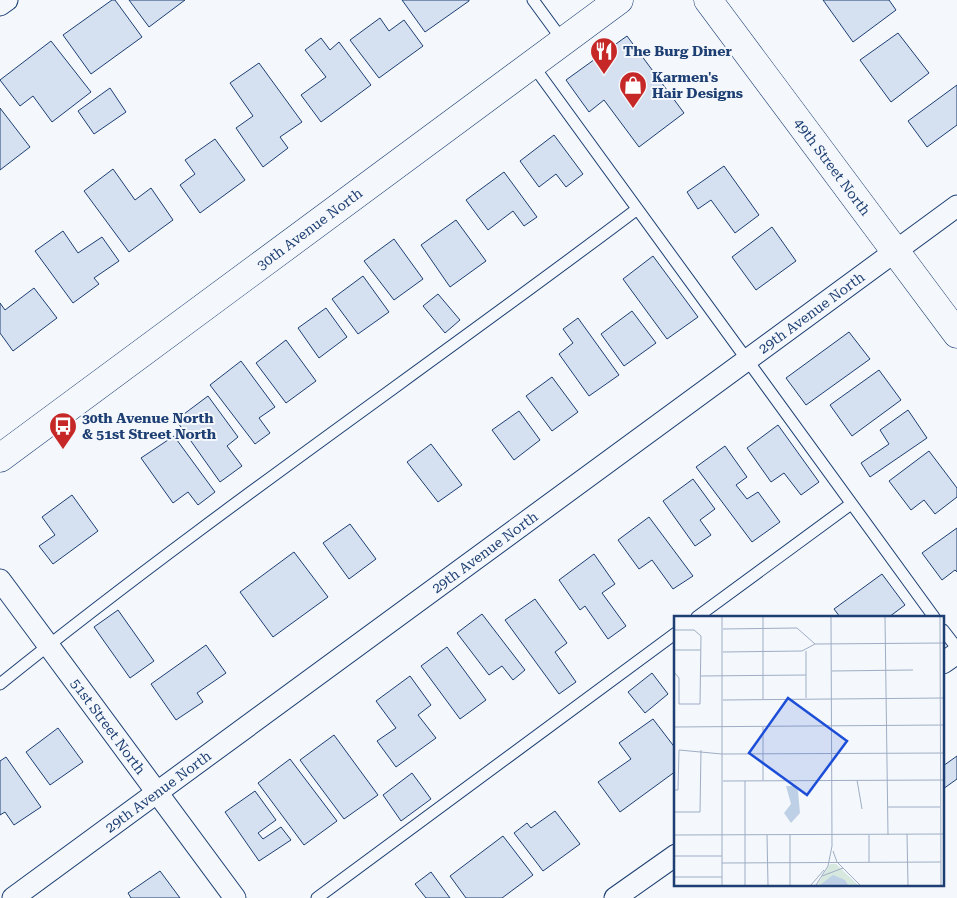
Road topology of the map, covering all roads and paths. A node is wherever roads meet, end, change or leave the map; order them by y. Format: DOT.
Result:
graph roads {
  1 [pos="7,0"];
  2 [pos="533,0"];
  3 [pos="619,0"];
  4 [pos="708,0"];
  5 [pos="0,5"];
  6 [pos="563,41"];
  7 [pos="531,64"];
  8 [pos="957,206"];
  9 [pos="636,210"];
  10 [pos="896,251"];
  11 [pos="957,334"];
  12 [pos="746,361"];
  13 [pos="0,458"];
  14 [pos="851,504"];
  15 [pos="0,580"];
  16 [pos="698,616"];
  17 [pos="933,616"];
  18 [pos="944,631"];
  19 [pos="674,634"];
  20 [pos="49,645"];
  21 [pos="957,648"];
  22 [pos="957,653"];
  23 [pos="944,662"];
  24 [pos="0,684"];
  25 [pos="156,791"];
  26 [pos="674,855"];
  27 [pos="13,898"];
  28 [pos="235,898"];
  29 [pos="316,898"];
  30 [pos="615,898"];
  1 -- 5 [label="street"];
  2 -- 6 [label="lane"];
  3 -- 6 [label="street, 30th Avenue North"];
  4 -- 10 [label="street, 49th Street North"];
  6 -- 7 [label="street, 30th Avenue North"];
  7 -- 9 [label="lane"];
  7 -- 13 [label="street, 30th Avenue North"];
  8 -- 10 [label="street, 29th Avenue North"];
  9 -- 12 [label="lane"];
  9 -- 20 [label="lane"];
  10 -- 11 [label="street, 49th Street North"];
  10 -- 12 [label="street, 29th Avenue North"];
  12 -- 14 [label="lane"];
  12 -- 25 [label="street, 29th Avenue North"];
  14 -- 16 [label="lane"];
  14 -- 17 [label="lane"];
  15 -- 20 [label="street, 51st Street North"];
  18 -- 21 [label="lane"];
  19 -- 29 [label="lane"];
  20 -- 24 [label="lane"];
  20 -- 25 [label="street, 51st Street North"];
  22 -- 23 [label="street"];
  25 -- 27 [label="street, 29th Avenue North"];
  25 -- 28 [label="street, 51st Street North"];
  26 -- 30 [label="street"];
}
